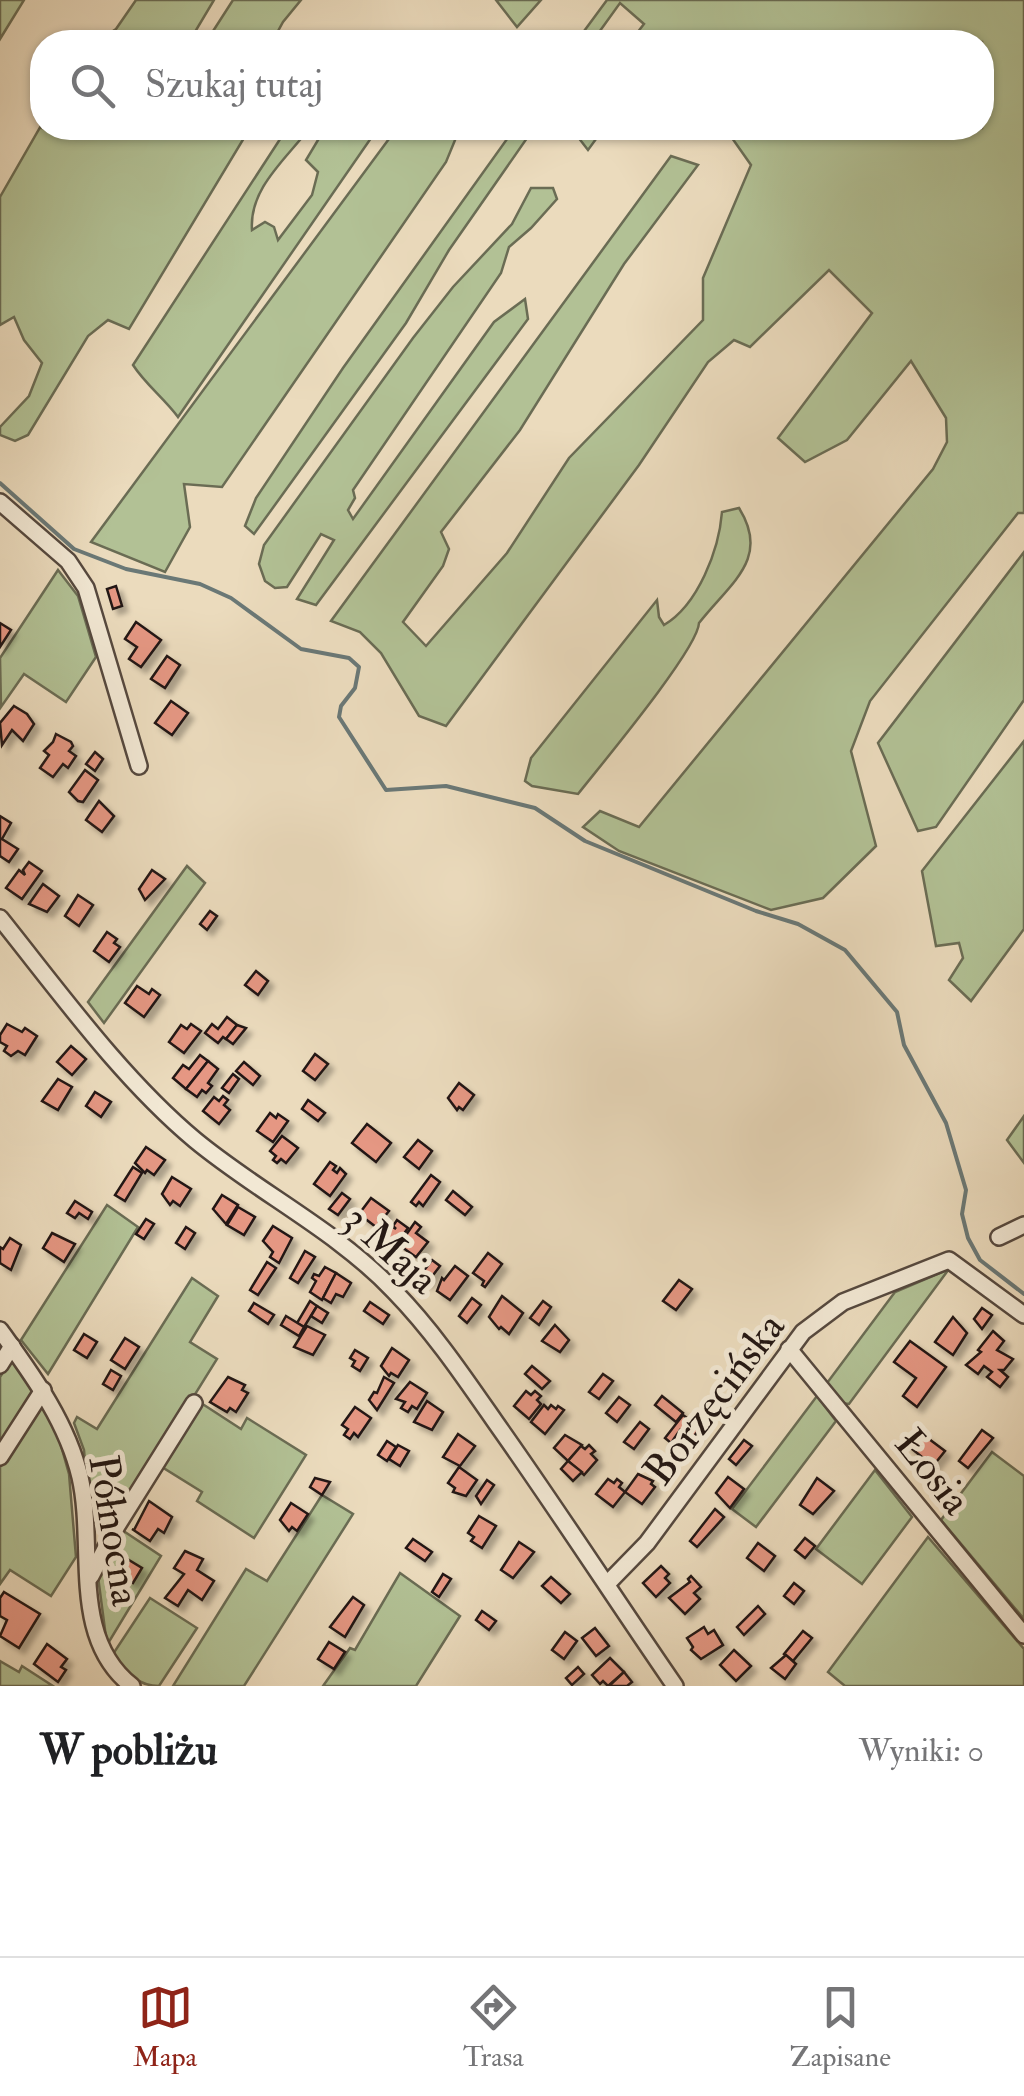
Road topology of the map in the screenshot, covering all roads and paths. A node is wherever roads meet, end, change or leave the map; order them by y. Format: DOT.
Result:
graph roads {
  1 [pos="0,502"];
  2 [pos="138,766"];
  3 [pos="0,918"];
  4 [pos="1024,1225"];
  5 [pos="999,1237"];
  6 [pos="1024,1315"];
  7 [pos="0,1330"];
  8 [pos="12,1346"];
  9 [pos="789,1349"];
  10 [pos="0,1365"];
  11 [pos="43,1390"];
  12 [pos="194,1403"];
  13 [pos="0,1457"];
  14 [pos="89,1580"];
  15 [pos="608,1583"];
  16 [pos="1024,1635"];
  17 [pos="132,1686"];
  18 [pos="675,1686"];
  1 -- 2 [label="street"];
  3 -- 15 [label="street, 3 Maja"];
  4 -- 5 [label="street"];
  6 -- 9 [label="street, Borzęcińska"];
  7 -- 8 [label="street, Północna"];
  8 -- 10 [label="street"];
  8 -- 11 [label="street, Północna"];
  9 -- 15 [label="street, Borzęcińska"];
  9 -- 16 [label="street, Łosia"];
  11 -- 13 [label="street"];
  11 -- 14 [label="street, Północna"];
  12 -- 14 [label="street"];
  14 -- 17 [label="street, Północna"];
  15 -- 18 [label="street, 3 Maja"];
}
